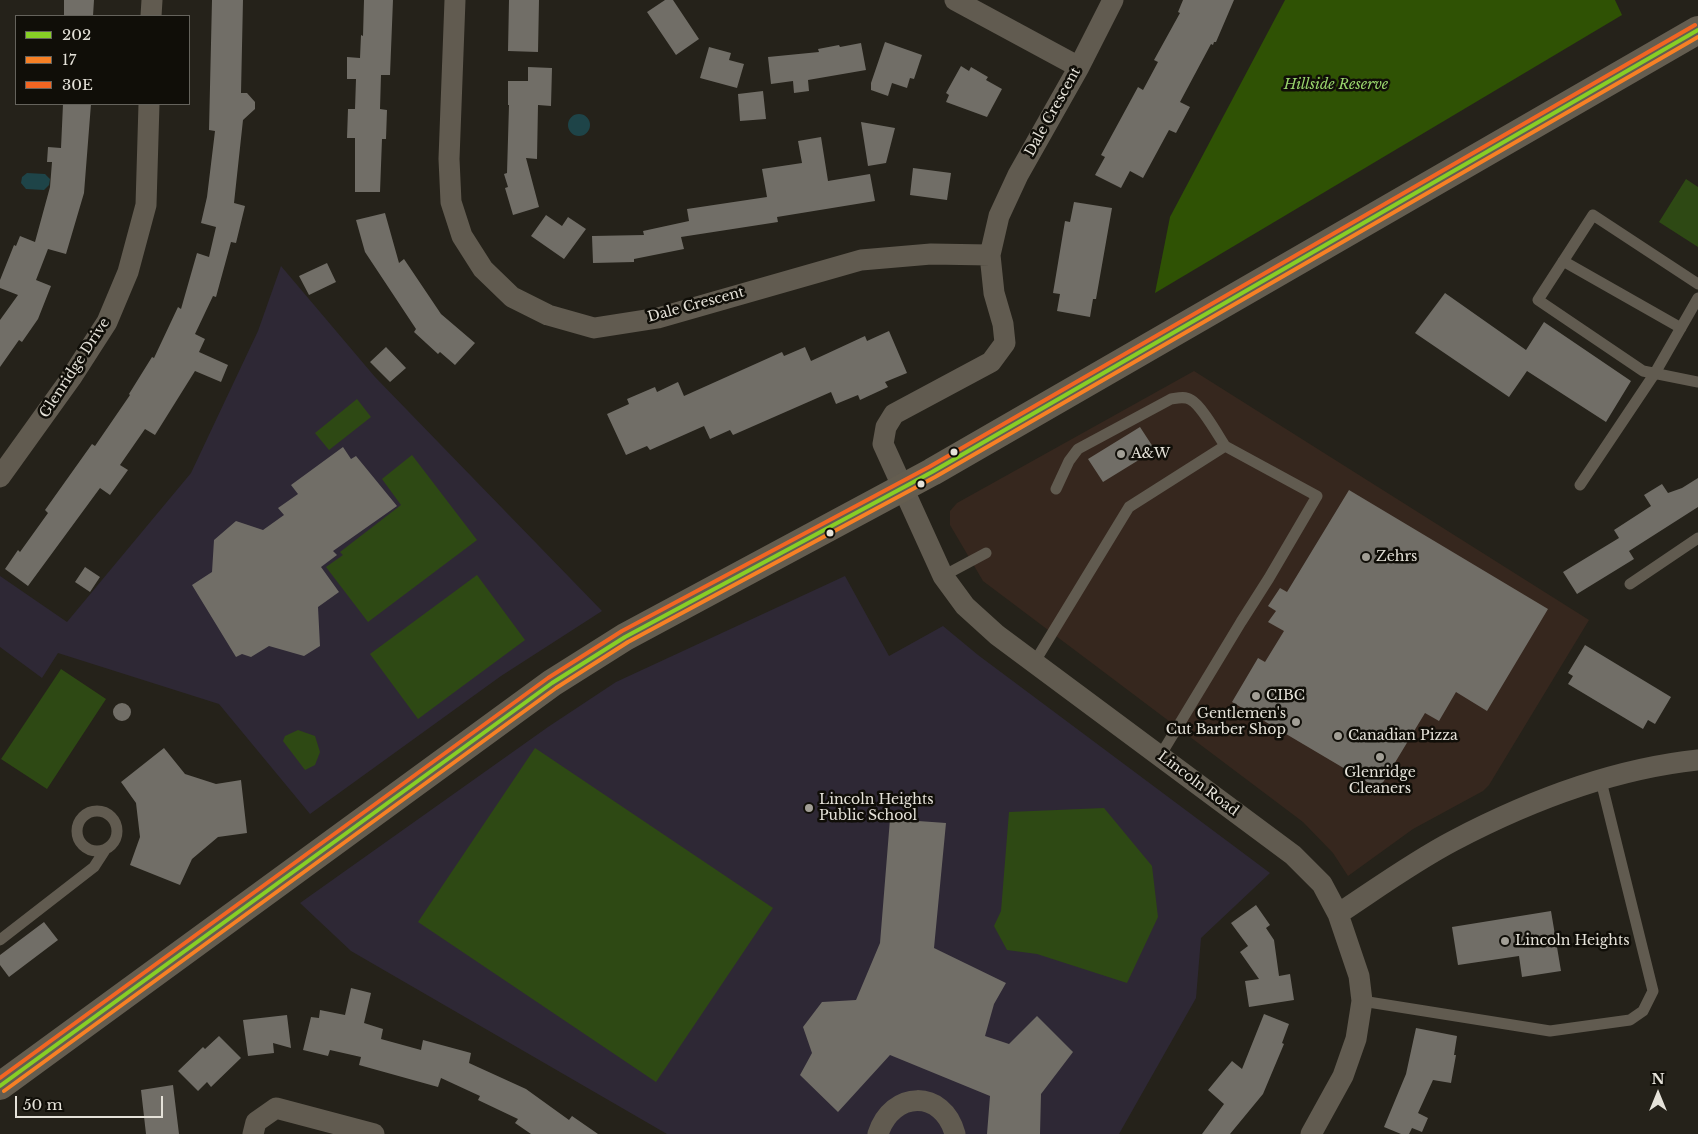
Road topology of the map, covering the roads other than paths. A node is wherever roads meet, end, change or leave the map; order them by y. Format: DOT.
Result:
graph roads {
  1 [pos="152,0"];
  2 [pos="455,0"];
  3 [pos="954,0"];
  4 [pos="1113,0"];
  5 [pos="151,15"];
  6 [pos="1698,30"];
  7 [pos="1078,67"];
  8 [pos="149,105"];
  9 [pos="990,255"];
  10 [pos="1563,261"];
  11 [pos="1698,284"];
  12 [pos="1698,298"];
  13 [pos="1681,328"];
  14 [pos="1656,373"];
  15 [pos="1698,382"];
  16 [pos="1225,446"];
  17 [pos="0,476"];
  18 [pos="1580,485"];
  19 [pos="903,488"];
  20 [pos="1056,489"];
  21 [pos="1698,538"];
  22 [pos="986,553"];
  23 [pos="943,576"];
  24 [pos="1630,584"];
  25 [pos="1034,663"];
  26 [pos="1160,756"];
  27 [pos="1698,760"];
  28 [pos="1601,781"];
  29 [pos="106,850"];
  30 [pos="1338,914"];
  31 [pos="0,940"];
  32 [pos="1362,1001"];
  33 [pos="0,1086"];
  34 [pos="254,1134"];
  35 [pos="374,1134"];
  36 [pos="878,1134"];
  37 [pos="955,1134"];
  38 [pos="1311,1134"];
  1 -- 5 [label="street"];
  2 -- 9 [label="street, Dale Crescent"];
  3 -- 7 [label="street"];
  4 -- 7 [label="street, Dale Crescent"];
  6 -- 19 [label="main road"];
  7 -- 9 [label="street, Dale Crescent"];
  8 -- 17 [label="street, Glenridge Drive"];
  9 -- 19 [label="street, Dale Crescent"];
  10 -- 11 [label="lane"];
  10 -- 13 [label="lane"];
  10 -- 14 [label="lane"];
  12 -- 13 [label="lane"];
  13 -- 14 [label="lane"];
  14 -- 15 [label="lane"];
  14 -- 18 [label="lane"];
  16 -- 20 [label="lane"];
  16 -- 25 [label="lane"];
  16 -- 26 [label="lane"];
  19 -- 23 [label="street, Lincoln Road"];
  19 -- 33 [label="main road"];
  21 -- 24 [label="lane"];
  22 -- 23 [label="lane"];
  23 -- 25 [label="street, Lincoln Road"];
  25 -- 26 [label="street, Lincoln Road"];
  26 -- 30 [label="street, Lincoln Road"];
  27 -- 28 [label="street"];
  28 -- 30 [label="street"];
  28 -- 32 [label="lane"];
  29 -- 31 [label="lane"];
  30 -- 32 [label="street, Lincoln Road"];
  32 -- 38 [label="street, Lincoln Road"];
  34 -- 35 [label="street"];
  36 -- 37 [label="street"];
}
